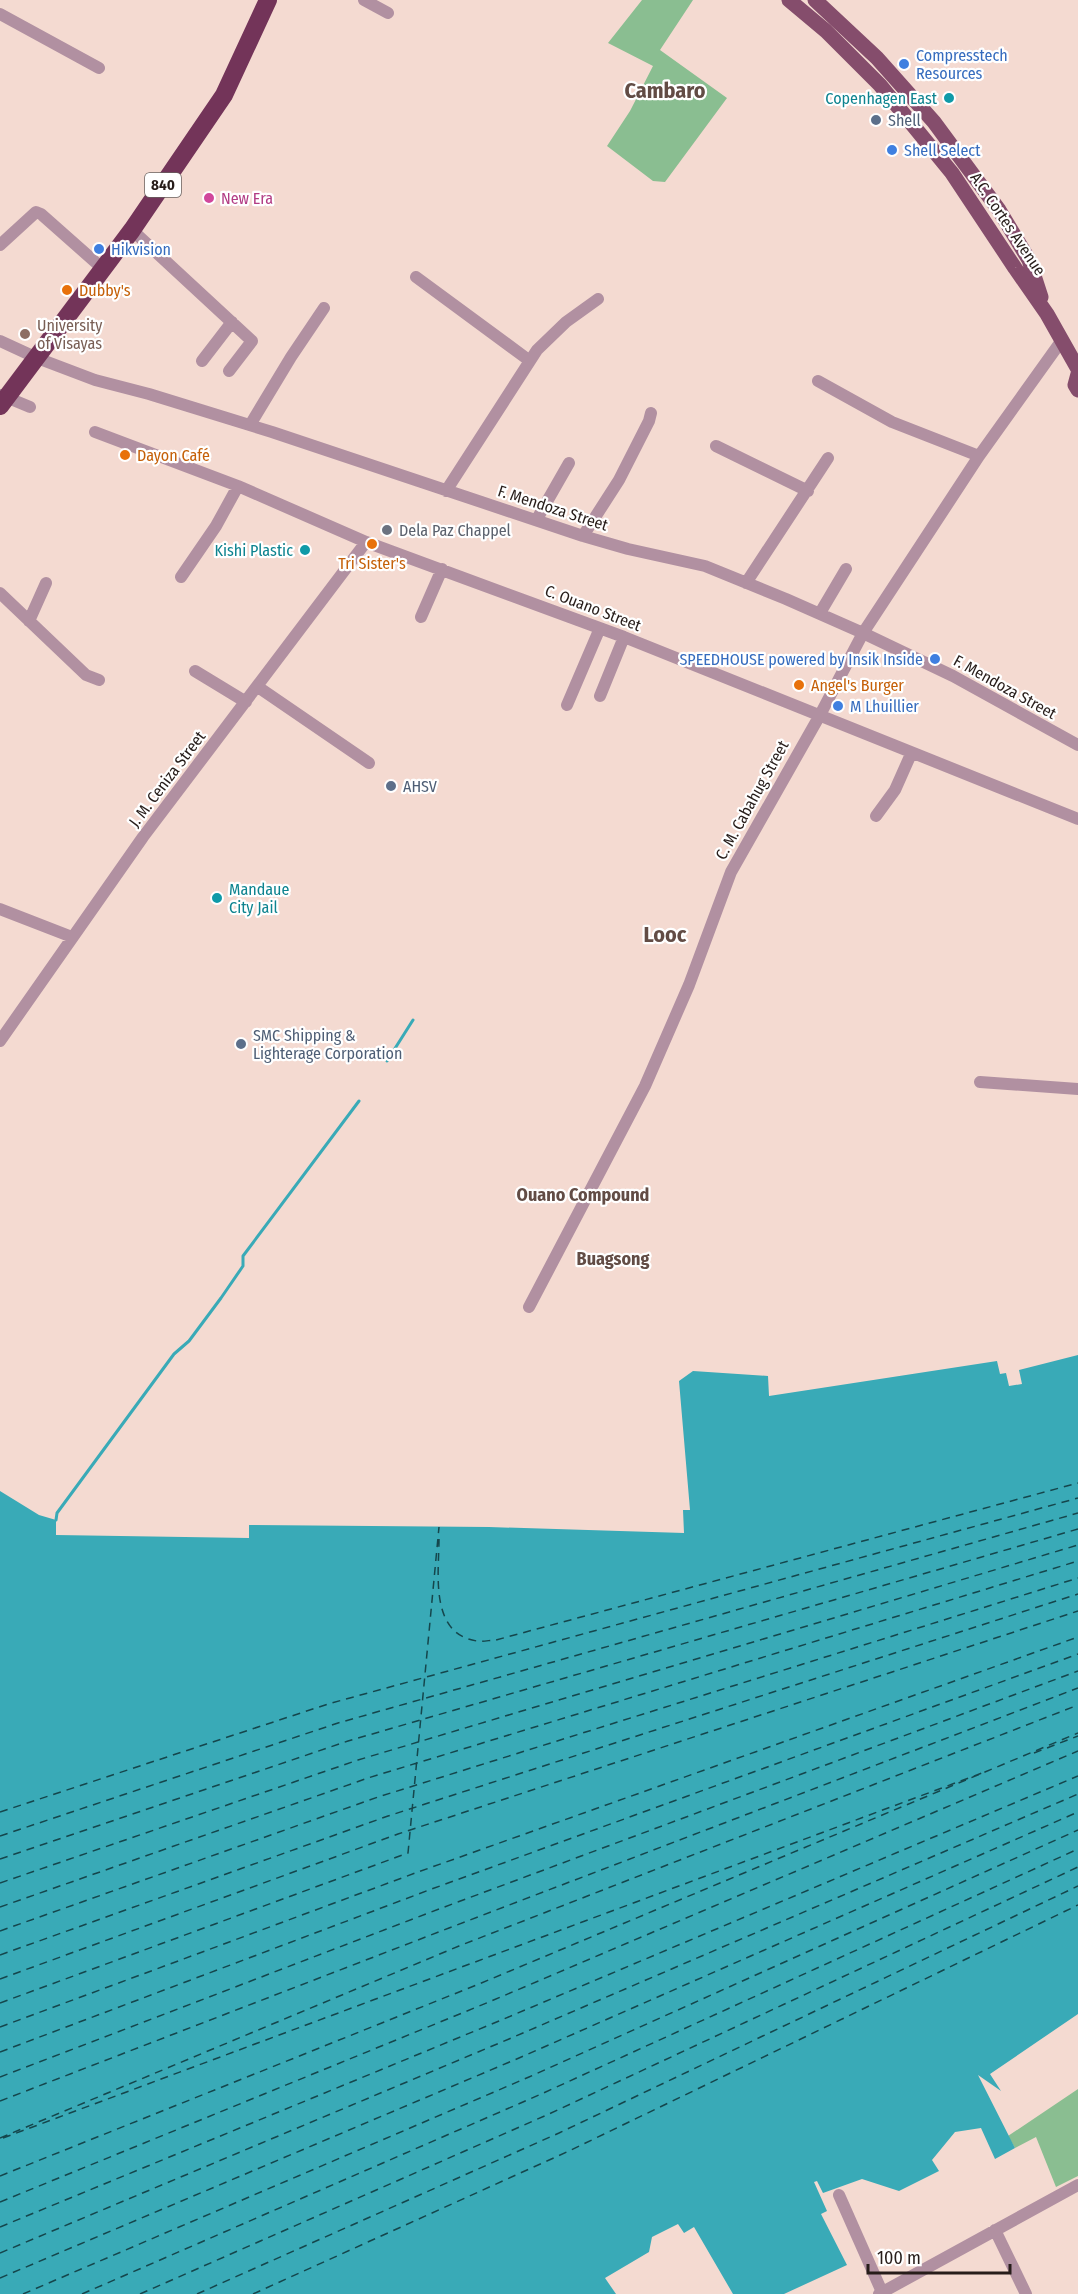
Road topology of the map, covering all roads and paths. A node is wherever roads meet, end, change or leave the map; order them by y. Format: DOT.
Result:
graph roads {
  1 [pos="268,0"];
  2 [pos="364,0"];
  3 [pos="789,0"];
  4 [pos="815,0"];
  5 [pos="388,13"];
  6 [pos="0,14"];
  7 [pos="99,69"];
  8 [pos="132,230"];
  9 [pos="0,244"];
  10 [pos="102,268"];
  11 [pos="416,277"];
  12 [pos="598,299"];
  13 [pos="324,308"];
  14 [pos="1047,314"];
  15 [pos="232,322"];
  16 [pos="0,340"];
  17 [pos="1062,340"];
  18 [pos="533,357"];
  19 [pos="37,358"];
  20 [pos="202,361"];
  21 [pos="1078,369"];
  22 [pos="229,371"];
  23 [pos="1078,374"];
  24 [pos="818,381"];
  25 [pos="1078,390"];
  26 [pos="2,400"];
  27 [pos="30,407"];
  28 [pos="651,413"];
  29 [pos="250,425"];
  30 [pos="94,432"];
  31 [pos="716,446"];
  32 [pos="979,456"];
  33 [pos="828,458"];
  34 [pos="569,463"];
  35 [pos="238,486"];
  36 [pos="446,491"];
  37 [pos="808,491"];
  38 [pos="537,519"];
  39 [pos="583,536"];
  40 [pos="366,542"];
  41 [pos="442,569"];
  42 [pos="846,569"];
  43 [pos="182,577"];
  44 [pos="46,583"];
  45 [pos="746,584"];
  46 [pos="0,593"];
  47 [pos="820,613"];
  48 [pos="421,617"];
  49 [pos="29,621"];
  50 [pos="600,628"];
  51 [pos="863,633"];
  52 [pos="624,637"];
  53 [pos="195,671"];
  54 [pos="99,680"];
  55 [pos="258,687"];
  56 [pos="600,696"];
  57 [pos="246,702"];
  58 [pos="567,705"];
  59 [pos="820,715"];
  60 [pos="1078,745"];
  61 [pos="911,754"];
  62 [pos="369,764"];
  63 [pos="876,816"];
  64 [pos="1078,819"];
  65 [pos="0,909"];
  66 [pos="72,938"];
  67 [pos="0,1041"];
  68 [pos="980,1082"];
  69 [pos="1078,1089"];
  70 [pos="529,1307"];
  71 [pos="1078,2185"];
  72 [pos="839,2195"];
  73 [pos="995,2230"];
  74 [pos="881,2293"];
  75 [pos="1026,2294"];
  1 -- 8 [label="highway, 840"];
  2 -- 5 [label="street"];
  3 -- 14 [label="main road, A.C. Cortes Avenue"];
  4 -- 14 [label="main road, A.C. Cortes Avenue"];
  6 -- 7 [label="street"];
  8 -- 10 [label="highway, 840"];
  8 -- 15 [label="street"];
  9 -- 10 [label="street"];
  10 -- 19 [label="highway, 840"];
  11 -- 18 [label="street"];
  12 -- 18 [label="street"];
  13 -- 29 [label="street"];
  14 -- 17 [label="main road, A.C. Cortes Avenue"];
  15 -- 20 [label="street"];
  15 -- 22 [label="street"];
  16 -- 19 [label="street, F. Mendoza Street"];
  17 -- 21 [label="main road, A.C. Cortes Avenue"];
  17 -- 32 [label="street, C. M. Cabahug Street"];
  18 -- 36 [label="street"];
  19 -- 26 [label="highway, 840"];
  19 -- 29 [label="street, F. Mendoza Street"];
  23 -- 25 [label="main road"];
  24 -- 32 [label="street"];
  26 -- 27 [label="street"];
  28 -- 39 [label="street"];
  29 -- 36 [label="street, F. Mendoza Street"];
  30 -- 35 [label="street, C. Ouano Street"];
  31 -- 37 [label="street"];
  32 -- 51 [label="street, C. M. Cabahug Street"];
  33 -- 37 [label="street"];
  34 -- 38 [label="street"];
  35 -- 40 [label="street, C. Ouano Street"];
  35 -- 43 [label="street"];
  36 -- 38 [label="street, F. Mendoza Street"];
  37 -- 45 [label="street"];
  38 -- 39 [label="street, F. Mendoza Street"];
  39 -- 45 [label="street, F. Mendoza Street"];
  40 -- 41 [label="street, C. Ouano Street"];
  40 -- 55 [label="street, J. M. Ceniza Street"];
  41 -- 48 [label="street"];
  41 -- 50 [label="street, C. Ouano Street"];
  42 -- 47 [label="street"];
  44 -- 49 [label="street"];
  45 -- 47 [label="street, F. Mendoza Street"];
  46 -- 49 [label="street"];
  47 -- 51 [label="street, F. Mendoza Street"];
  49 -- 54 [label="street"];
  50 -- 52 [label="street, C. Ouano Street"];
  50 -- 58 [label="street"];
  51 -- 59 [label="street, C. M. Cabahug Street"];
  51 -- 60 [label="street, F. Mendoza Street"];
  52 -- 56 [label="street"];
  52 -- 59 [label="street, C. Ouano Street"];
  53 -- 57 [label="street"];
  55 -- 57 [label="street, J. M. Ceniza Street"];
  55 -- 62 [label="street"];
  57 -- 66 [label="street, J. M. Ceniza Street"];
  59 -- 61 [label="street, C. Ouano Street"];
  59 -- 70 [label="street, C. M. Cabahug Street"];
  61 -- 63 [label="street"];
  61 -- 64 [label="street, C. Ouano Street"];
  65 -- 66 [label="street"];
  66 -- 67 [label="street, J. M. Ceniza Street"];
  68 -- 69 [label="street"];
  71 -- 73 [label="street"];
  72 -- 74 [label="street"];
  73 -- 74 [label="street"];
  73 -- 75 [label="street"];
}
